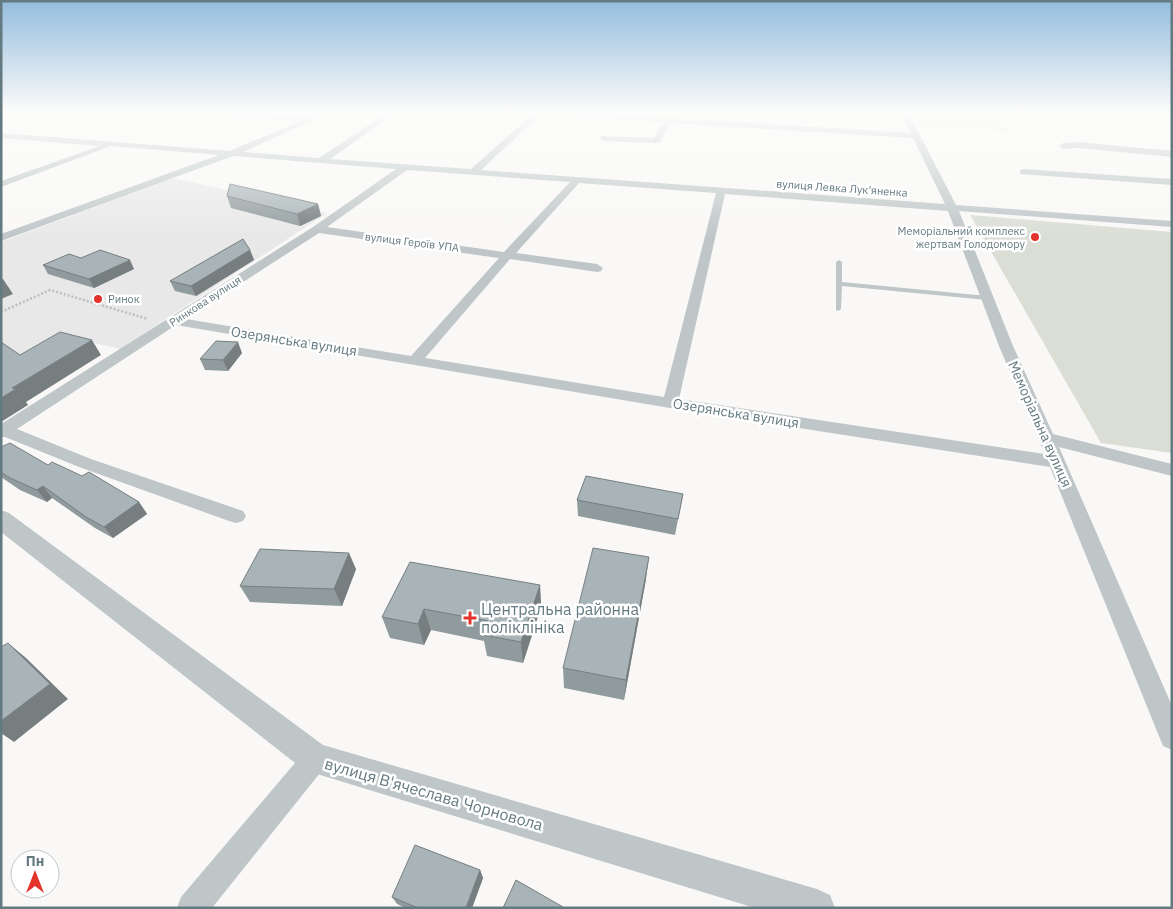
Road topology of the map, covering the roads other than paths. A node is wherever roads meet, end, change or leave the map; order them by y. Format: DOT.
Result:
graph roads {
  1 [pos="82,154"];
  2 [pos="230,154"];
  3 [pos="236,154"];
  4 [pos="331,154"];
  5 [pos="493,154"];
  6 [pos="926,154"];
  7 [pos="321,161"];
  8 [pos="405,167"];
  9 [pos="475,171"];
  10 [pos="1023,172"];
  11 [pos="577,180"];
  12 [pos="4,181"];
  13 [pos="1172,182"];
  14 [pos="721,191"];
  15 [pos="953,209"];
  16 [pos="1172,224"];
  17 [pos="317,229"];
  18 [pos="1,238"];
  19 [pos="508,255"];
  20 [pos="839,262"];
  21 [pos="597,268"];
  22 [pos="838,284"];
  23 [pos="987,298"];
  24 [pos="838,309"];
  25 [pos="174,321"];
  26 [pos="415,361"];
  27 [pos="670,403"];
  28 [pos="3,431"];
  29 [pos="1046,438"];
  30 [pos="1057,462"];
  31 [pos="1172,470"];
  32 [pos="236,516"];
  33 [pos="1,519"];
  34 [pos="1172,737"];
  35 [pos="314,759"];
  36 [pos="192,908"];
  37 [pos="817,908"];
  1 -- 12 [label="street"];
  2 -- 18 [label="street"];
  3 -- 7 [label="street, вулиця Левка Лук'яненка"];
  4 -- 7 [label="street"];
  5 -- 9 [label="street"];
  6 -- 15 [label="street, Меморіальна вулиця"];
  7 -- 8 [label="street, вулиця Левка Лук'яненка"];
  8 -- 9 [label="street, вулиця Левка Лук'яненка"];
  8 -- 17 [label="street, Ринкова вулиця"];
  9 -- 11 [label="street, вулиця Левка Лук'яненка"];
  10 -- 13 [label="street"];
  11 -- 14 [label="street, вулиця Левка Лук'яненка"];
  11 -- 19 [label="street"];
  14 -- 15 [label="street, вулиця Левка Лук'яненка"];
  14 -- 27 [label="street"];
  15 -- 16 [label="street, вулиця Левка Лук'яненка"];
  15 -- 23 [label="street, Меморіальна вулиця"];
  17 -- 19 [label="street, вулиця Героїв УПА"];
  17 -- 25 [label="street, Ринкова вулиця"];
  19 -- 21 [label="street, вулиця Героїв УПА"];
  19 -- 26 [label="street"];
  20 -- 22 [label="lane"];
  22 -- 23 [label="lane"];
  22 -- 24 [label="lane"];
  23 -- 29 [label="street, Меморіальна вулиця"];
  25 -- 26 [label="street, Озерянська вулиця"];
  25 -- 28 [label="street, Ринкова вулиця"];
  26 -- 27 [label="street, Озерянська вулиця"];
  27 -- 30 [label="street, Озерянська вулиця"];
  28 -- 32 [label="street"];
  29 -- 30 [label="street, Меморіальна вулиця"];
  29 -- 31 [label="street"];
  30 -- 34 [label="street, Меморіальна вулиця"];
  33 -- 35 [label="street, вулиця В'ячеслава Чорновола"];
  35 -- 36 [label="street"];
  35 -- 37 [label="street, вулиця В'ячеслава Чорновола"];
}
